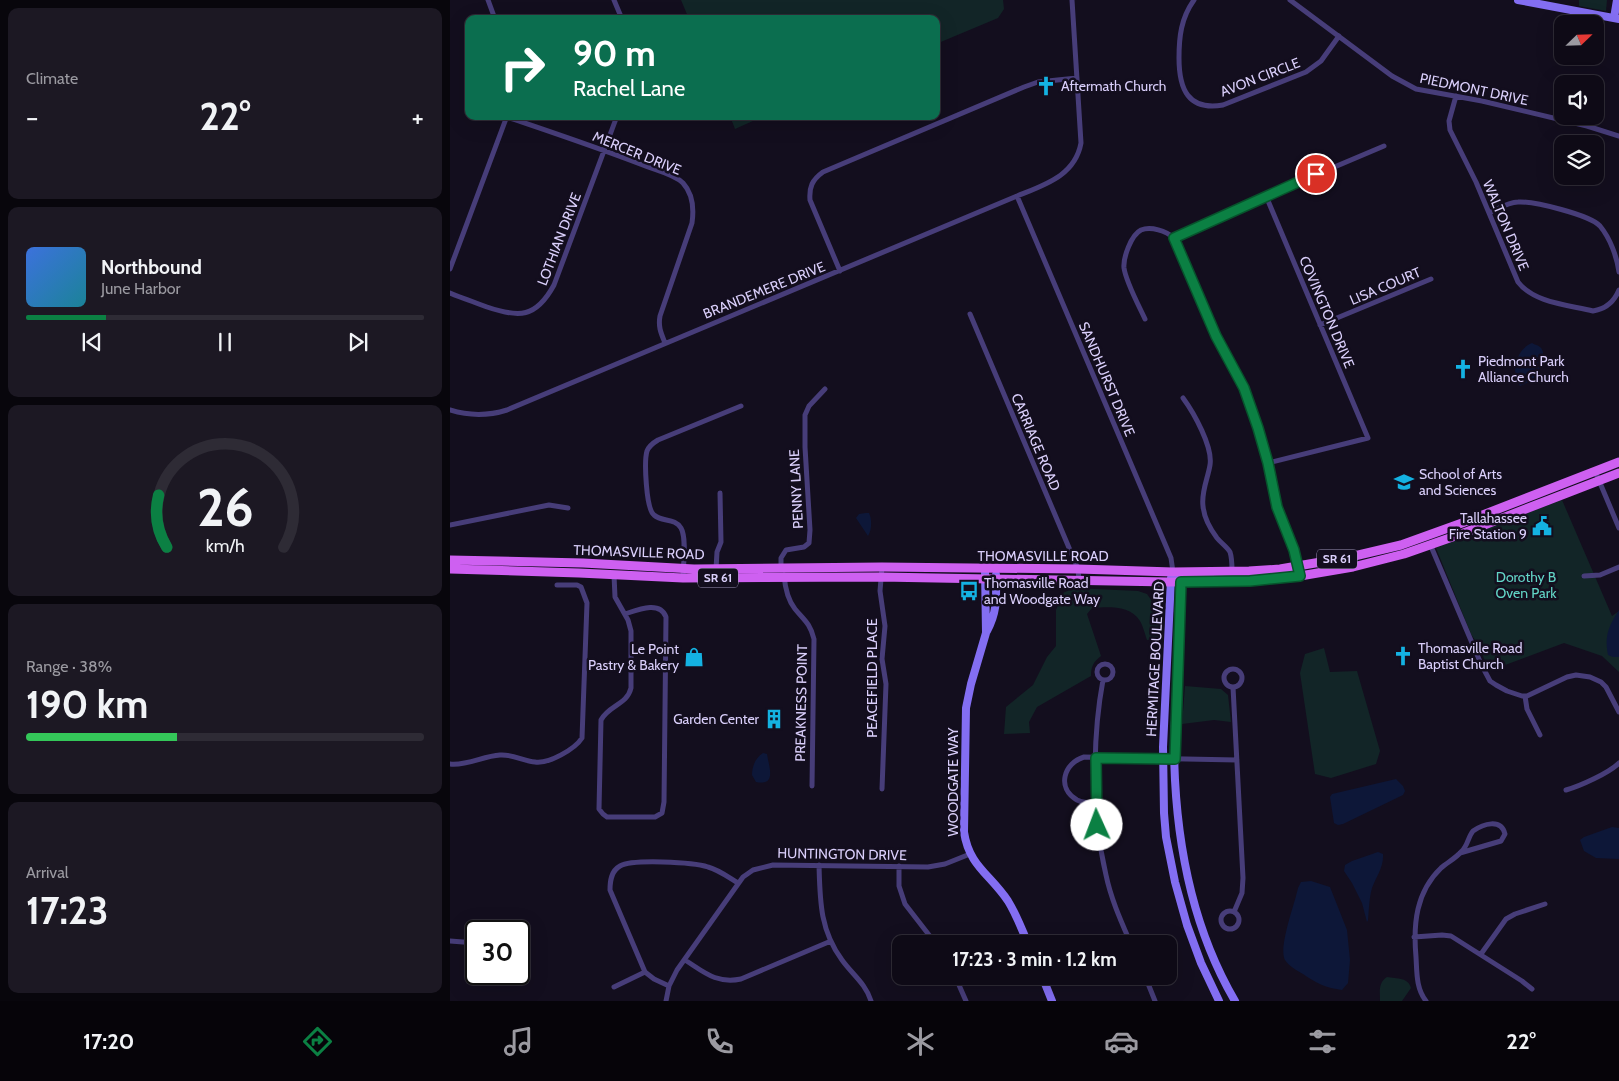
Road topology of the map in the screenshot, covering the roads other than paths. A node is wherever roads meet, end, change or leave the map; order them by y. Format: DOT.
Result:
graph roads {
  1 [pos="488,0"];
  2 [pos="614,0"];
  3 [pos="1072,0"];
  4 [pos="1194,0"];
  5 [pos="1290,0"];
  6 [pos="1522,0"];
  7 [pos="1617,0"];
  8 [pos="494,15"];
  9 [pos="620,15"];
  10 [pos="1617,18"];
  11 [pos="1339,36"];
  12 [pos="1077,78"];
  13 [pos="1456,96"];
  14 [pos="506,120"];
  15 [pos="518,120"];
  16 [pos="615,120"];
  17 [pos="1619,136"];
  18 [pos="1384,146"];
  19 [pos="604,150"];
  20 [pos="1017,196"];
  21 [pos="1266,196"];
  22 [pos="1489,213"];
  23 [pos="1174,238"];
  24 [pos="1618,258"];
  25 [pos="450,269"];
  26 [pos="840,271"];
  27 [pos="1619,272"];
  28 [pos="1431,279"];
  29 [pos="1619,290"];
  30 [pos="450,294"];
  31 [pos="970,314"];
  32 [pos="1145,319"];
  33 [pos="1320,325"];
  34 [pos="666,343"];
  35 [pos="825,389"];
  36 [pos="1183,398"];
  37 [pos="740,406"];
  38 [pos="450,410"];
  39 [pos="1619,462"];
  40 [pos="1268,463"];
  41 [pos="1595,471"];
  42 [pos="1619,473"];
  43 [pos="1598,481"];
  44 [pos="1549,490"];
  45 [pos="720,493"];
  46 [pos="1553,498"];
  47 [pos="568,508"];
  48 [pos="1495,516"];
  49 [pos="450,525"];
  50 [pos="1619,528"];
  51 [pos="1429,541"];
  52 [pos="450,560"];
  53 [pos="480,565"];
  54 [pos="614,565"];
  55 [pos="1298,566"];
  56 [pos="545,567"];
  57 [pos="1619,567"];
  58 [pos="683,568"];
  59 [pos="450,569"];
  60 [pos="716,569"];
  61 [pos="985,569"];
  62 [pos="996,569"];
  63 [pos="1078,569"];
  64 [pos="1232,571"];
  65 [pos="783,572"];
  66 [pos="882,572"];
  67 [pos="1173,572"];
  68 [pos="614,575"];
  69 [pos="1300,576"];
  70 [pos="1584,576"];
  71 [pos="683,578"];
  72 [pos="985,579"];
  73 [pos="996,580"];
  74 [pos="1079,580"];
  75 [pos="1169,582"];
  76 [pos="1181,582"];
  77 [pos="556,585"];
  78 [pos="625,614"];
  79 [pos="986,633"];
  80 [pos="1104,680"];
  81 [pos="1233,688"];
  82 [pos="1525,696"];
  83 [pos="1619,712"];
  84 [pos="1540,735"];
  85 [pos="1096,758"];
  86 [pos="1163,759"];
  87 [pos="1175,759"];
  88 [pos="1237,760"];
  89 [pos="1619,763"];
  90 [pos="450,764"];
  91 [pos="812,786"];
  92 [pos="882,789"];
  93 [pos="1566,790"];
  94 [pos="1096,803"];
  95 [pos="1460,853"];
  96 [pos="970,854"];
  97 [pos="819,865"];
  98 [pos="899,866"];
  99 [pos="738,884"];
  100 [pos="1545,904"];
  101 [pos="1234,912"];
  102 [pos="929,935"];
  103 [pos="1024,935"];
  104 [pos="1127,935"];
  105 [pos="1414,937"];
  106 [pos="450,941"];
  107 [pos="831,941"];
  108 [pos="465,942"];
  109 [pos="1481,954"];
  110 [pos="685,960"];
  111 [pos="645,972"];
  112 [pos="959,985"];
  113 [pos="1046,985"];
  114 [pos="1149,985"];
  115 [pos="669,986"];
  116 [pos="614,987"];
  117 [pos="1532,989"];
  118 [pos="666,1001"];
  119 [pos="871,1001"];
  120 [pos="966,1001"];
  121 [pos="1052,1001"];
  122 [pos="1155,1001"];
  123 [pos="1219,1001"];
  124 [pos="1235,1001"];
  125 [pos="1426,1001"];
  1 -- 8 [label="street"];
  2 -- 9 [label="street"];
  3 -- 12 [label="street"];
  4 -- 11 [label="street, AVON CIRCLE"];
  5 -- 11 [label="street, PIEDMONT DRIVE"];
  6 -- 10 [label="street"];
  7 -- 10 [label="street"];
  11 -- 13 [label="street, PIEDMONT DRIVE"];
  12 -- 20 [label="street, BRANDEMERE DRIVE"];
  12 -- 26 [label="street"];
  13 -- 17 [label="street, PIEDMONT DRIVE"];
  13 -- 22 [label="street, WALTON DRIVE"];
  14 -- 25 [label="street"];
  15 -- 19 [label="street, MERCER DRIVE"];
  16 -- 19 [label="street, LOTHIAN DRIVE"];
  18 -- 21 [label="street"];
  19 -- 30 [label="street, LOTHIAN DRIVE"];
  19 -- 34 [label="street, MERCER DRIVE"];
  20 -- 26 [label="street, BRANDEMERE DRIVE"];
  20 -- 67 [label="street, SANDHURST DRIVE"];
  21 -- 23 [label="street"];
  21 -- 33 [label="street, COVINGTON DRIVE"];
  22 -- 24 [label="street"];
  22 -- 29 [label="street, WALTON DRIVE"];
  23 -- 32 [label="street"];
  23 -- 40 [label="street"];
  24 -- 27 [label="street"];
  26 -- 34 [label="street, BRANDEMERE DRIVE"];
  28 -- 33 [label="street, LISA COURT"];
  31 -- 63 [label="street, CARRIAGE ROAD"];
  33 -- 40 [label="street, COVINGTON DRIVE"];
  34 -- 38 [label="street, BRANDEMERE DRIVE"];
  35 -- 65 [label="street, PENNY LANE"];
  36 -- 64 [label="street"];
  37 -- 58 [label="street"];
  39 -- 41 [label="main road, THOMASVILLE ROAD / SR 61"];
  40 -- 55 [label="street"];
  41 -- 43 [label="street"];
  41 -- 44 [label="main road, THOMASVILLE ROAD / SR 61"];
  42 -- 43 [label="main road, THOMASVILLE ROAD / SR 61"];
  43 -- 46 [label="main road, THOMASVILLE ROAD / SR 61"];
  43 -- 50 [label="street"];
  44 -- 46 [label="main road"];
  44 -- 48 [label="main road, THOMASVILLE ROAD / SR 61"];
  45 -- 60 [label="street"];
  46 -- 48 [label="main road, THOMASVILLE ROAD / SR 61"];
  47 -- 49 [label="street"];
  48 -- 51 [label="main road, THOMASVILLE ROAD / SR 61"];
  51 -- 55 [label="main road, THOMASVILLE ROAD / SR 61"];
  51 -- 69 [label="main road, THOMASVILLE ROAD / SR 61"];
  51 -- 82 [label="street"];
  52 -- 53 [label="main road, THOMASVILLE ROAD / SR 61"];
  53 -- 56 [label="main road, THOMASVILLE ROAD / SR 61"];
  53 -- 59 [label="main road, THOMASVILLE ROAD / SR 61"];
  54 -- 56 [label="main road, THOMASVILLE ROAD / SR 61"];
  54 -- 58 [label="main road, THOMASVILLE ROAD / SR 61"];
  54 -- 68 [label="main road"];
  55 -- 64 [label="main road, THOMASVILLE ROAD / SR 61"];
  55 -- 69 [label="street"];
  56 -- 68 [label="main road, THOMASVILLE ROAD / SR 61"];
  57 -- 70 [label="street"];
  58 -- 60 [label="main road, THOMASVILLE ROAD / SR 61"];
  58 -- 71 [label="street"];
  60 -- 65 [label="main road, THOMASVILLE ROAD / SR 61"];
  61 -- 62 [label="main road, THOMASVILLE ROAD / SR 61"];
  61 -- 66 [label="main road, THOMASVILLE ROAD / SR 61"];
  61 -- 72 [label="street, WOODGATE WAY"];
  62 -- 63 [label="main road, THOMASVILLE ROAD / SR 61"];
  62 -- 73 [label="street, WOODGATE WAY"];
  63 -- 67 [label="main road, THOMASVILLE ROAD / SR 61"];
  63 -- 74 [label="street, CARRIAGE ROAD"];
  64 -- 67 [label="main road, THOMASVILLE ROAD / SR 61"];
  65 -- 66 [label="main road, THOMASVILLE ROAD / SR 61"];
  65 -- 71 [label="main road, THOMASVILLE ROAD / SR 61"];
  65 -- 91 [label="street, PREAKNESS POINT"];
  66 -- 72 [label="main road, THOMASVILLE ROAD / SR 61"];
  66 -- 92 [label="street, PEACEFIELD PLACE"];
  67 -- 75 [label="street, HERMITAGE BOULEVARD"];
  67 -- 76 [label="street, HERMITAGE BOULEVARD"];
  68 -- 71 [label="main road, THOMASVILLE ROAD / SR 61"];
  68 -- 78 [label="street"];
  69 -- 76 [label="main road, THOMASVILLE ROAD / SR 61"];
  72 -- 73 [label="main road, THOMASVILLE ROAD / SR 61"];
  72 -- 79 [label="street, WOODGATE WAY"];
  73 -- 74 [label="main road, THOMASVILLE ROAD / SR 61"];
  73 -- 79 [label="street, WOODGATE WAY"];
  74 -- 75 [label="main road, THOMASVILLE ROAD / SR 61"];
  75 -- 76 [label="main road, THOMASVILLE ROAD / SR 61"];
  75 -- 86 [label="street, HERMITAGE BOULEVARD"];
  76 -- 87 [label="street, HERMITAGE BOULEVARD"];
  77 -- 90 [label="street"];
  78 -- 78 [label="street"];
  79 -- 96 [label="street, WOODGATE WAY"];
  80 -- 85 [label="street"];
  81 -- 88 [label="street"];
  82 -- 83 [label="street"];
  82 -- 84 [label="street"];
  85 -- 86 [label="street"];
  85 -- 94 [label="street"];
  85 -- 94 [label="street"];
  86 -- 87 [label="street"];
  86 -- 123 [label="street, HERMITAGE BOULEVARD"];
  87 -- 88 [label="street"];
  87 -- 124 [label="street, HERMITAGE BOULEVARD"];
  88 -- 101 [label="street"];
  89 -- 93 [label="street"];
  94 -- 104 [label="street"];
  95 -- 95 [label="street"];
  95 -- 105 [label="street"];
  96 -- 98 [label="street, HUNTINGTON DRIVE"];
  96 -- 103 [label="street, WOODGATE WAY"];
  97 -- 98 [label="street, HUNTINGTON DRIVE"];
  97 -- 99 [label="street, HUNTINGTON DRIVE"];
  97 -- 107 [label="street"];
  98 -- 102 [label="street"];
  99 -- 110 [label="street, HUNTINGTON DRIVE"];
  99 -- 111 [label="street"];
  100 -- 109 [label="street"];
  105 -- 109 [label="street"];
  105 -- 125 [label="street"];
  106 -- 108 [label="street"];
  107 -- 110 [label="street"];
  107 -- 119 [label="street"];
  109 -- 117 [label="street"];
  110 -- 115 [label="street, HUNTINGTON DRIVE"];
  111 -- 115 [label="street"];
  111 -- 116 [label="street"];
  112 -- 120 [label="street"];
  113 -- 121 [label="street"];
  114 -- 122 [label="street"];
  115 -- 118 [label="street, HUNTINGTON DRIVE"];
}
